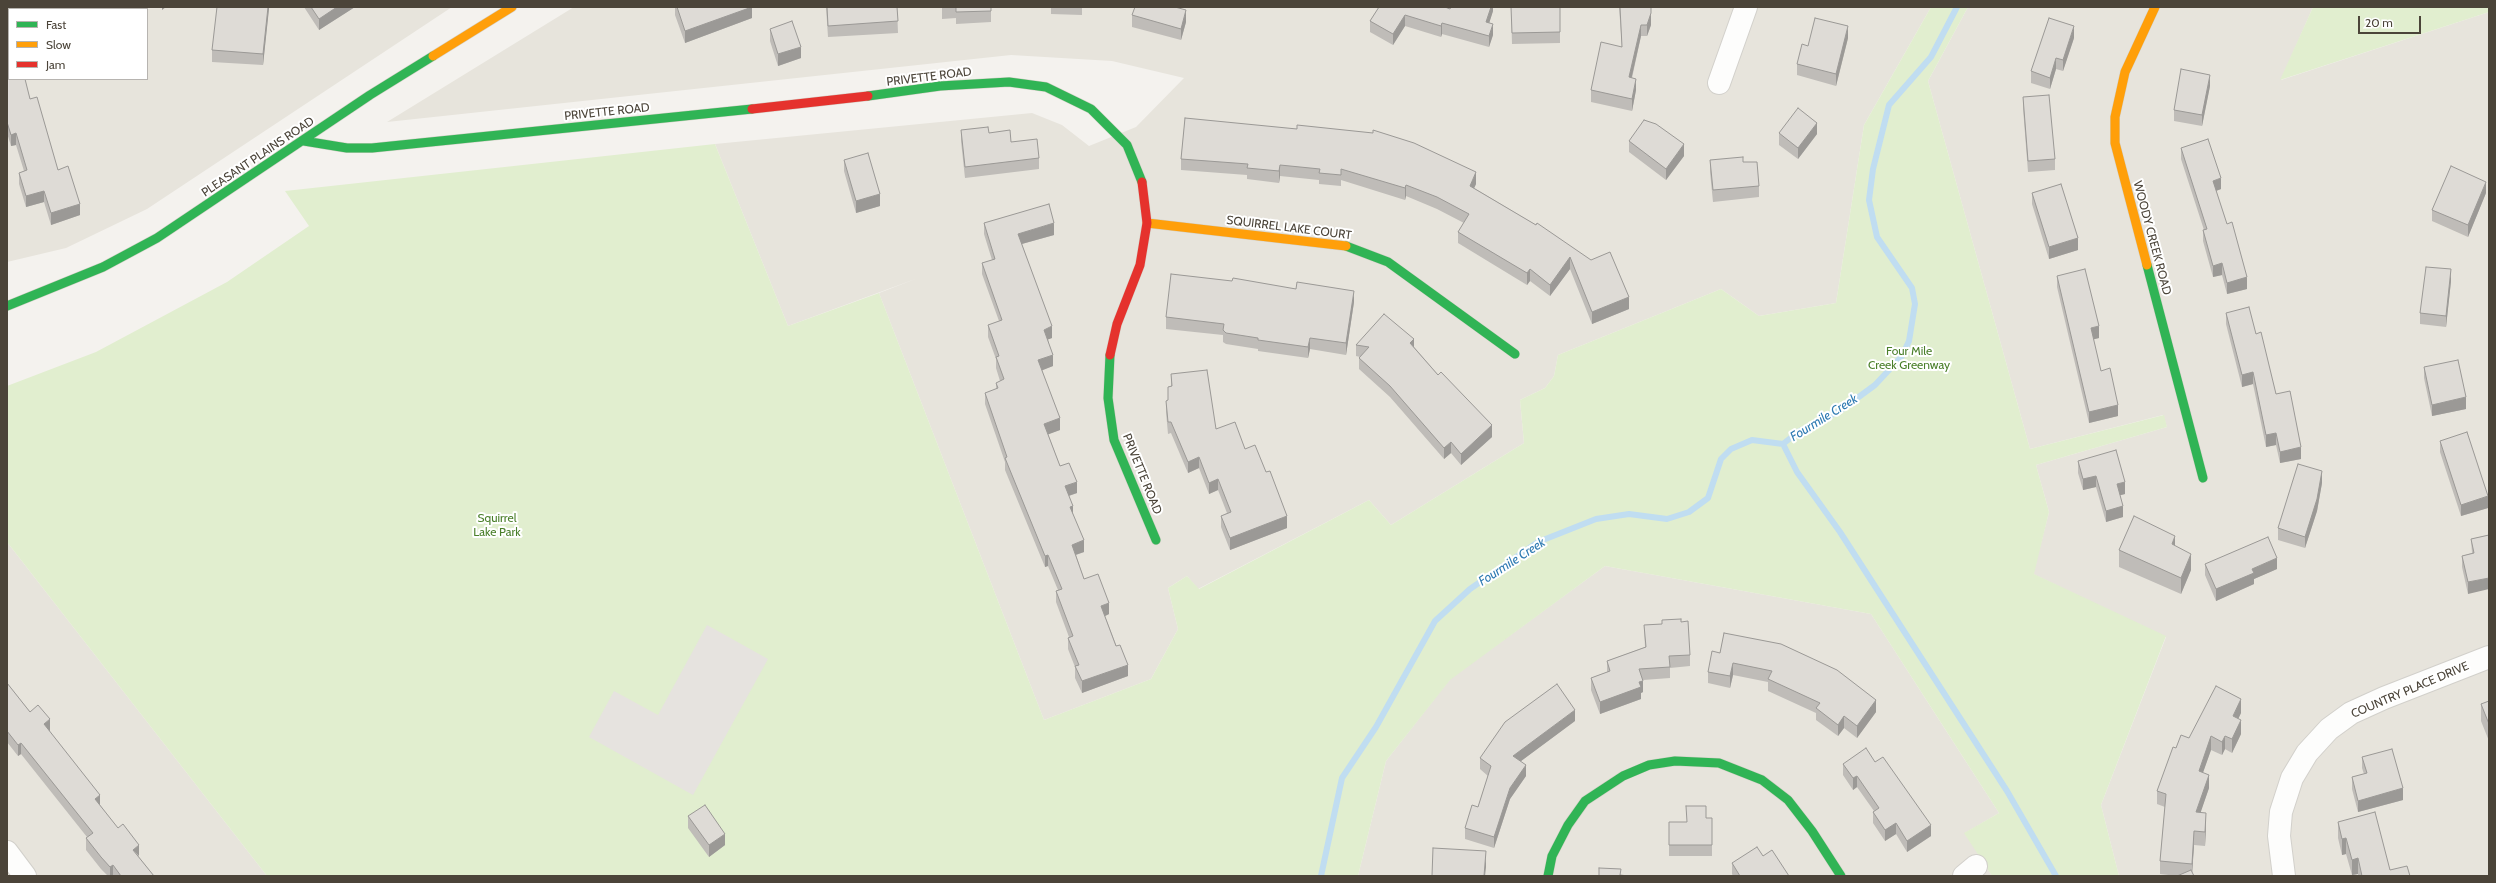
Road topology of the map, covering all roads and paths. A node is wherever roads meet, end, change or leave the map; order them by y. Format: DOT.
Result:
graph roads {
  1 [pos="512,7"];
  2 [pos="1746,7"];
  3 [pos="2155,7"];
  4 [pos="1719,83"];
  5 [pos="304,141"];
  6 [pos="1148,223"];
  7 [pos="7,306"];
  8 [pos="1515,354"];
  9 [pos="2203,478"];
  10 [pos="1156,540"];
  11 [pos="2489,657"];
  12 [pos="7,852"];
  13 [pos="21,875"];
  14 [pos="1548,876"];
  15 [pos="1841,876"];
  16 [pos="2284,876"];
  1 -- 5 [label="street, PLEASANT PLAINS ROAD"];
  2 -- 4 [label="street"];
  3 -- 9 [label="street, WOODY CREEK ROAD"];
  5 -- 6 [label="street, PRIVETTE ROAD"];
  5 -- 7 [label="street, PLEASANT PLAINS ROAD"];
  6 -- 8 [label="street, SQUIRREL LAKE COURT"];
  6 -- 10 [label="street, PRIVETTE ROAD"];
  11 -- 16 [label="street, COUNTRY PLACE DRIVE"];
  12 -- 13 [label="street"];
  14 -- 15 [label="street"];
}
